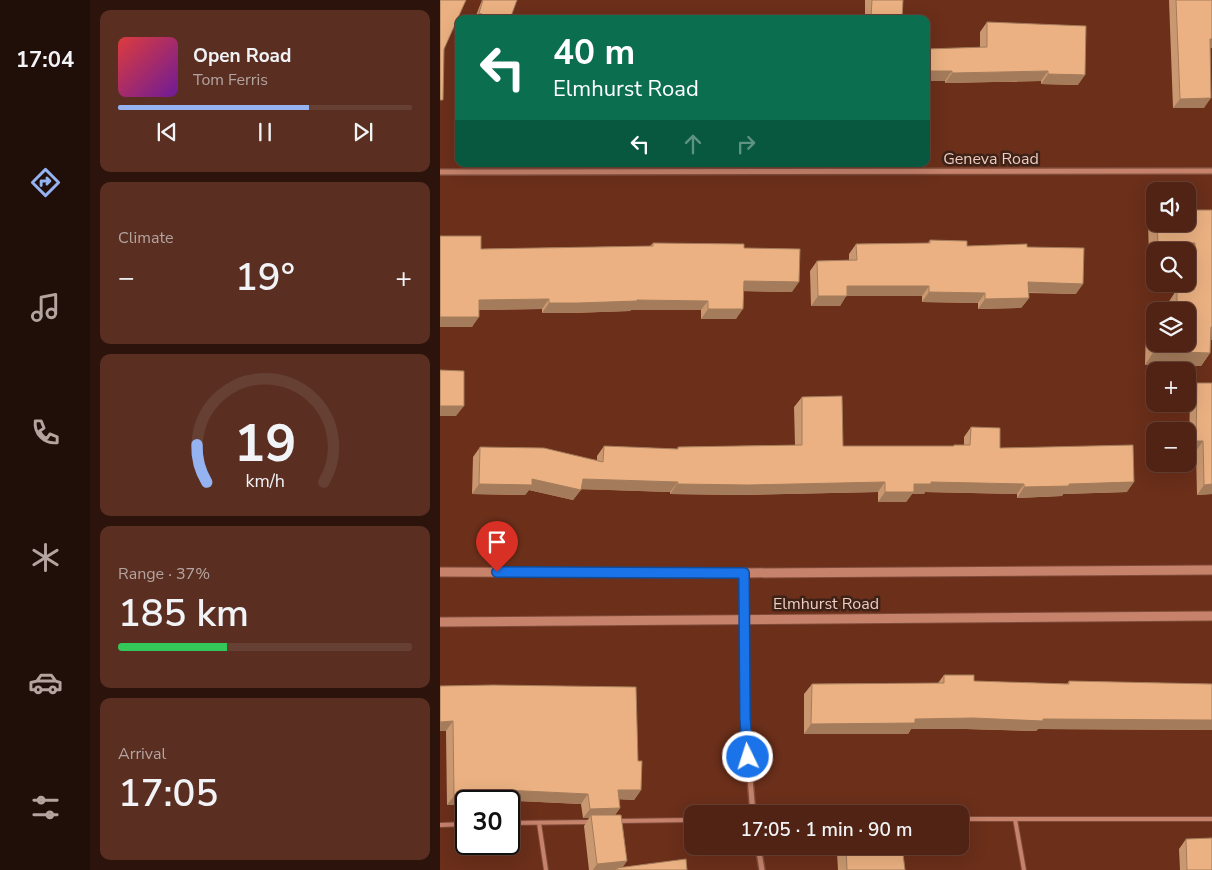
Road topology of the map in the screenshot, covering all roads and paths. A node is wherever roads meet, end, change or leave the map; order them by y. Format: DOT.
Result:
graph roads {
  1 [pos="1212,171"];
  2 [pos="440,172"];
  3 [pos="1212,570"];
  4 [pos="440,572"];
  5 [pos="744,573"];
  6 [pos="1212,616"];
  7 [pos="745,619"];
  8 [pos="440,622"];
  9 [pos="752,805"];
  10 [pos="969,819"];
  11 [pos="1016,819"];
  12 [pos="1212,819"];
  13 [pos="684,820"];
  14 [pos="616,821"];
  15 [pos="596,822"];
  16 [pos="520,823"];
  17 [pos="539,823"];
  18 [pos="455,824"];
  19 [pos="440,825"];
  20 [pos="760,855"];
  21 [pos="546,870"];
  22 [pos="762,870"];
  23 [pos="1024,870"];
  1 -- 2 [label="street, Geneva Road"];
  3 -- 5 [label="street, Elmhurst Road"];
  4 -- 5 [label="street, Elmhurst Road"];
  5 -- 7 [label="street"];
  6 -- 7 [label="street, Elmhurst Road"];
  7 -- 8 [label="street, Elmhurst Road"];
  7 -- 9 [label="street"];
  10 -- 11 [label="lane"];
  11 -- 12 [label="lane"];
  11 -- 23 [label="lane"];
  13 -- 14 [label="lane"];
  15 -- 17 [label="lane"];
  16 -- 17 [label="lane"];
  17 -- 21 [label="lane"];
  18 -- 19 [label="lane"];
  20 -- 22 [label="street"];
}
